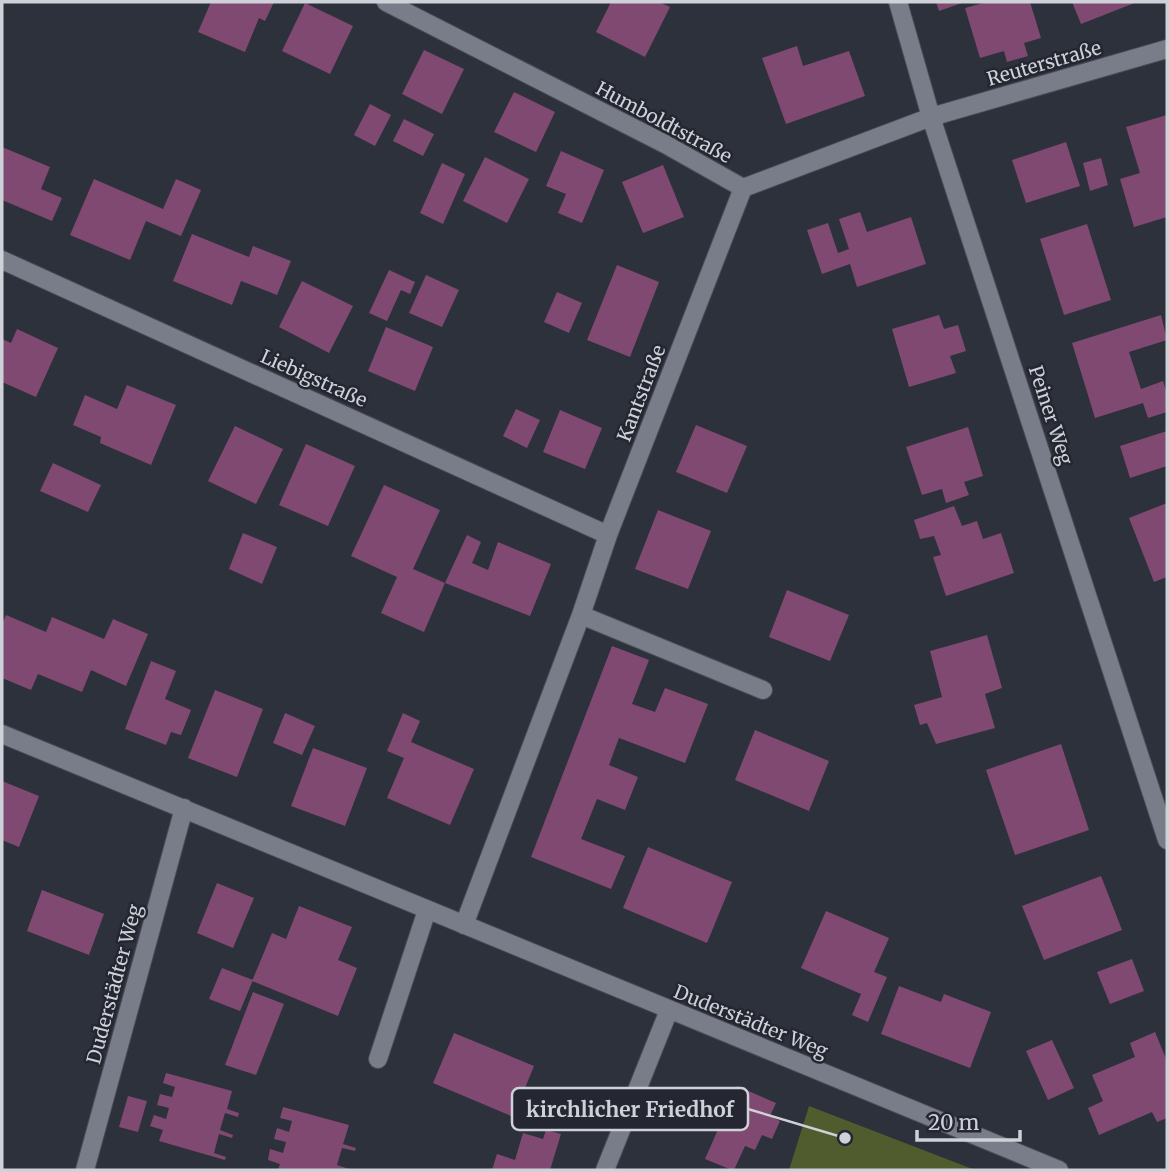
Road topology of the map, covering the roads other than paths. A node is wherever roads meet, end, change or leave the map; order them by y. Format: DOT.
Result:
graph roads {
  1 [pos="386,2"];
  2 [pos="898,2"];
  3 [pos="1167,49"];
  4 [pos="931,117"];
  5 [pos="743,188"];
  6 [pos="2,260"];
  7 [pos="608,535"];
  8 [pos="581,615"];
  9 [pos="763,690"];
  10 [pos="2,734"];
  11 [pos="184,808"];
  12 [pos="1167,840"];
  13 [pos="427,910"];
  14 [pos="464,925"];
  15 [pos="669,1010"];
  16 [pos="378,1059"];
  17 [pos="85,1170"];
  18 [pos="605,1170"];
  19 [pos="1059,1170"];
  1 -- 5 [label="street, Humboldtstraße"];
  2 -- 4 [label="street, Peiner Weg"];
  3 -- 4 [label="street, Reuterstraße"];
  4 -- 5 [label="street, Humboldtstraße"];
  4 -- 12 [label="street, Peiner Weg"];
  5 -- 7 [label="street, Kantstraße"];
  6 -- 7 [label="street, Liebigstraße"];
  7 -- 8 [label="street, Kantstraße"];
  8 -- 9 [label="street"];
  8 -- 14 [label="street, Kantstraße"];
  10 -- 11 [label="street, Duderstädter Weg"];
  11 -- 13 [label="street, Duderstädter Weg"];
  11 -- 17 [label="street, Duderstädter Weg"];
  13 -- 14 [label="street, Duderstädter Weg"];
  13 -- 16 [label="street"];
  14 -- 15 [label="street, Duderstädter Weg"];
  15 -- 18 [label="street"];
  15 -- 19 [label="street, Duderstädter Weg"];
}
